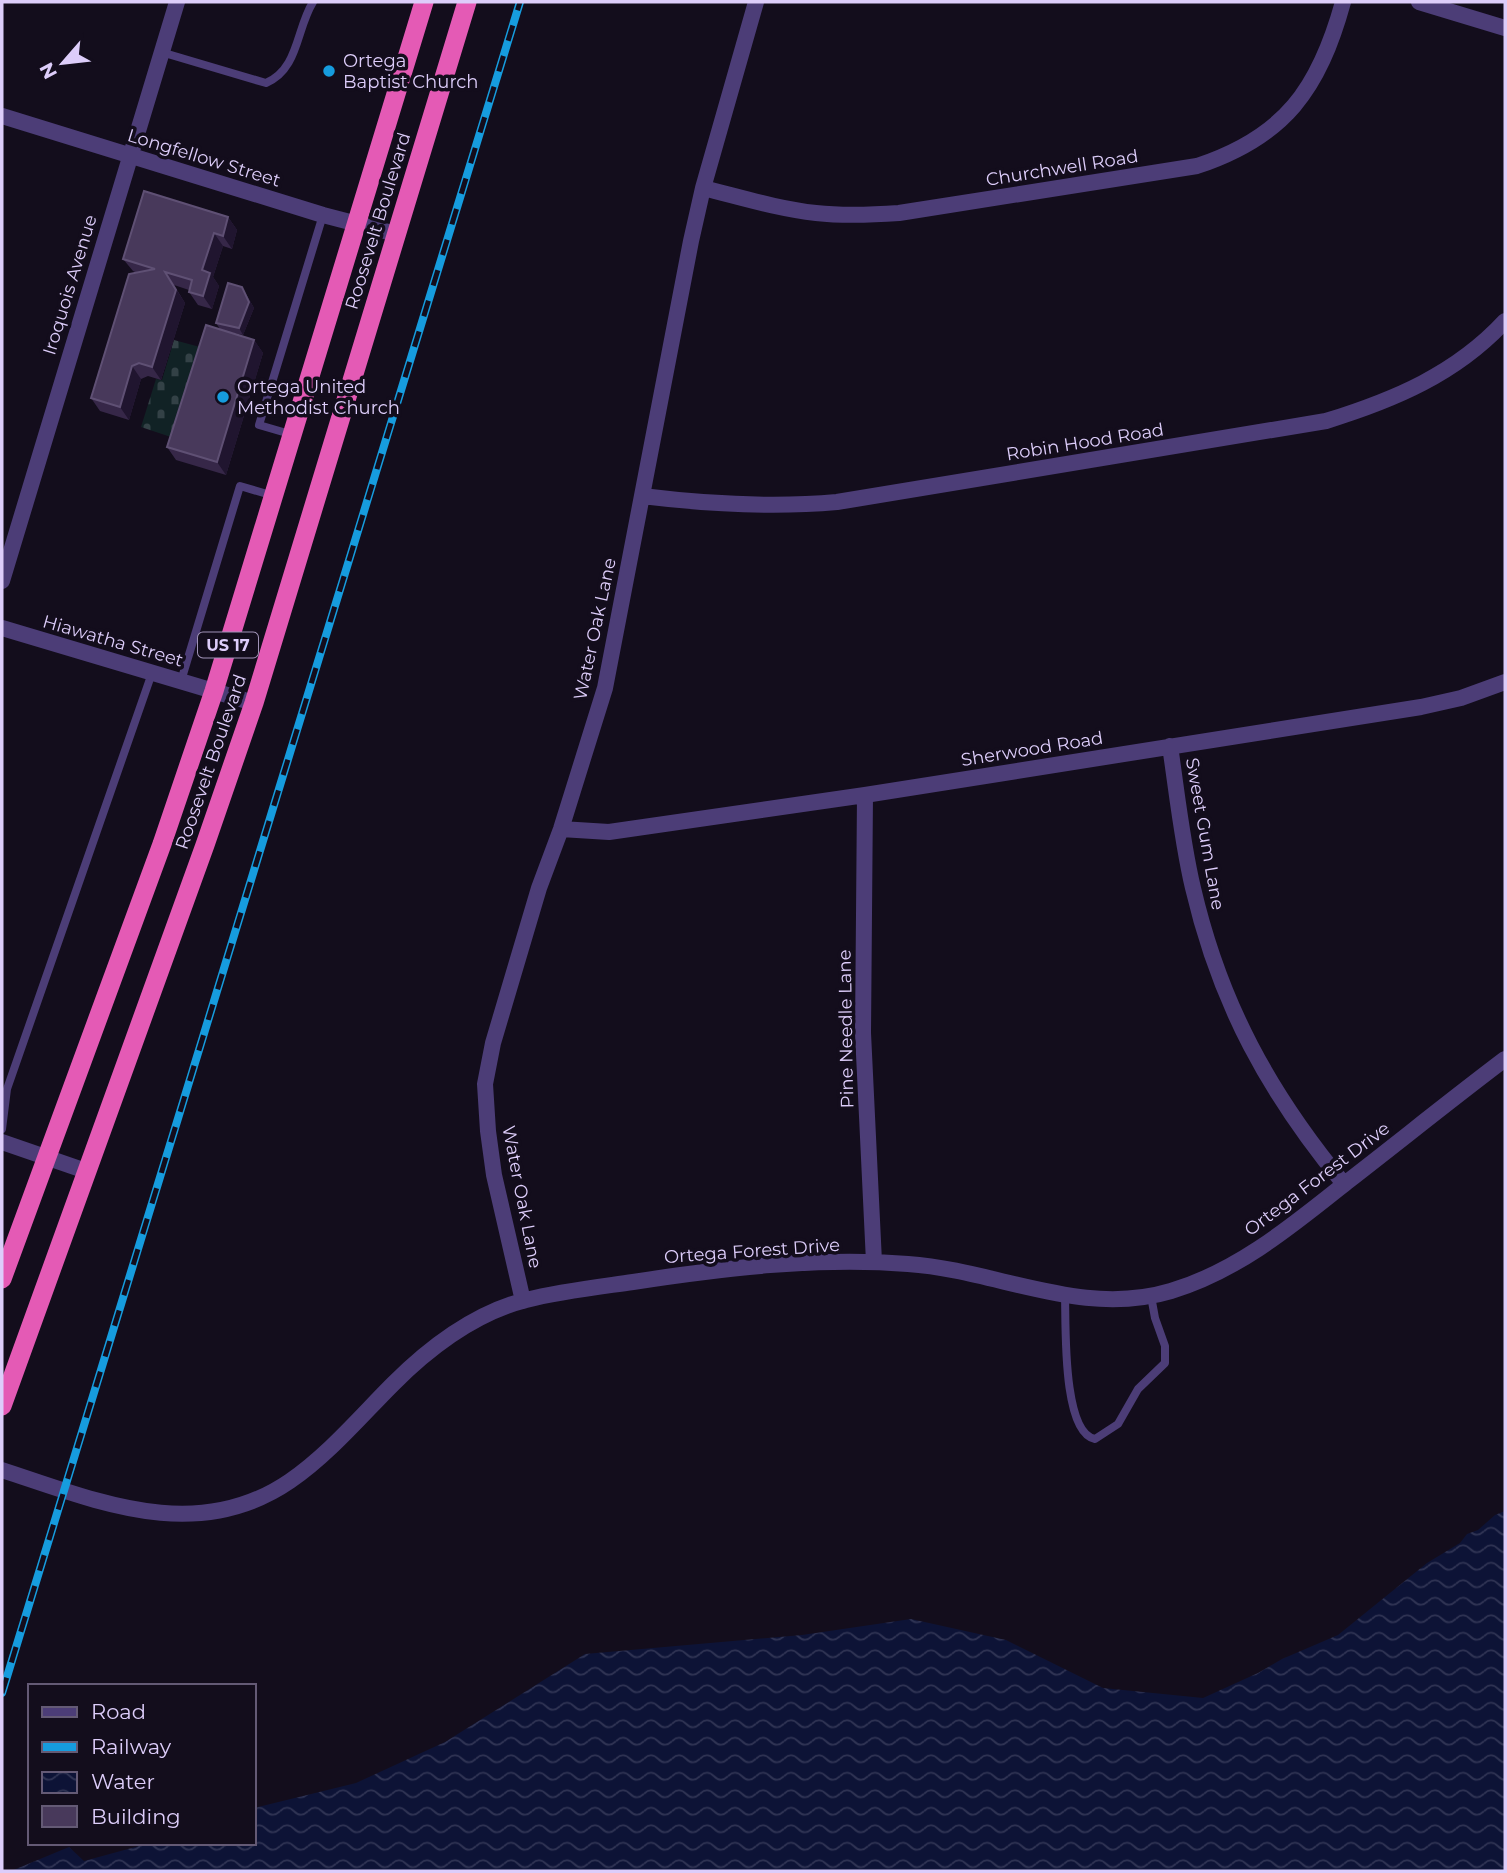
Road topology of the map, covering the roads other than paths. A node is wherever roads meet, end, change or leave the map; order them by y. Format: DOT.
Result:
graph roads {
  1 [pos="177,2"];
  2 [pos="313,2"];
  3 [pos="424,2"];
  4 [pos="467,2"];
  5 [pos="755,2"];
  6 [pos="1343,2"];
  7 [pos="1419,2"];
  8 [pos="1505,28"];
  9 [pos="161,52"];
  10 [pos="2,116"];
  11 [pos="129,155"];
  12 [pos="703,188"];
  13 [pos="323,215"];
  14 [pos="357,222"];
  15 [pos="397,234"];
  16 [pos="1505,321"];
  17 [pos="293,435"];
  18 [pos="274,496"];
  19 [pos="642,496"];
  20 [pos="2,581"];
  21 [pos="2,628"];
  22 [pos="152,673"];
  23 [pos="181,681"];
  24 [pos="1505,682"];
  25 [pos="214,691"];
  26 [pos="254,703"];
  27 [pos="1170,746"];
  28 [pos="865,795"];
  29 [pos="561,829"];
  30 [pos="1505,1059"];
  31 [pos="2,1129"];
  32 [pos="2,1142"];
  33 [pos="46,1157"];
  34 [pos="86,1171"];
  35 [pos="1344,1185"];
  36 [pos="874,1262"];
  37 [pos="2,1279"];
  38 [pos="1065,1296"];
  39 [pos="1151,1296"];
  40 [pos="523,1301"];
  41 [pos="2,1406"];
  42 [pos="2,1470"];
  1 -- 9 [label="street, Iroquois Avenue"];
  2 -- 9 [label="lane"];
  3 -- 14 [label="highway, Roosevelt Boulevard / US 17"];
  4 -- 15 [label="highway, Roosevelt Boulevard / US 17"];
  5 -- 12 [label="street, Water Oak Lane"];
  6 -- 12 [label="street, Churchwell Road"];
  7 -- 8 [label="street"];
  9 -- 11 [label="street, Iroquois Avenue"];
  10 -- 11 [label="street, Longfellow Street"];
  11 -- 13 [label="street, Longfellow Street"];
  11 -- 20 [label="street, Iroquois Avenue"];
  12 -- 19 [label="street, Water Oak Lane"];
  13 -- 14 [label="street, Longfellow Street"];
  13 -- 17 [label="lane"];
  14 -- 15 [label="street, Longfellow Street"];
  14 -- 17 [label="highway, Roosevelt Boulevard / US 17"];
  15 -- 26 [label="highway, Roosevelt Boulevard / US 17"];
  16 -- 19 [label="street, Robin Hood Road"];
  17 -- 18 [label="highway, Roosevelt Boulevard / US 17"];
  18 -- 23 [label="lane"];
  18 -- 25 [label="highway, Roosevelt Boulevard / US 17"];
  19 -- 29 [label="street, Water Oak Lane"];
  21 -- 22 [label="street, Hiawatha Street"];
  22 -- 23 [label="street, Hiawatha Street"];
  22 -- 31 [label="lane"];
  23 -- 25 [label="street, Hiawatha Street"];
  24 -- 27 [label="street, Sherwood Road"];
  25 -- 26 [label="street, Hiawatha Street"];
  25 -- 33 [label="highway, Roosevelt Boulevard / US 17"];
  26 -- 34 [label="highway, Roosevelt Boulevard / US 17"];
  27 -- 28 [label="street, Sherwood Road"];
  27 -- 35 [label="street, Sweet Gum Lane"];
  28 -- 29 [label="street, Sherwood Road"];
  28 -- 36 [label="street, Pine Needle Lane"];
  29 -- 40 [label="street, Water Oak Lane"];
  30 -- 35 [label="street, Ortega Forest Drive"];
  32 -- 33 [label="street"];
  33 -- 34 [label="street"];
  33 -- 37 [label="highway, Roosevelt Boulevard / US 17"];
  34 -- 41 [label="highway, Roosevelt Boulevard / US 17"];
  35 -- 39 [label="street, Ortega Forest Drive"];
  36 -- 38 [label="street, Ortega Forest Drive"];
  36 -- 40 [label="street, Ortega Forest Drive"];
  38 -- 39 [label="street, Ortega Forest Drive"];
  38 -- 39 [label="lane"];
  40 -- 42 [label="street, Ortega Forest Drive"];
}
